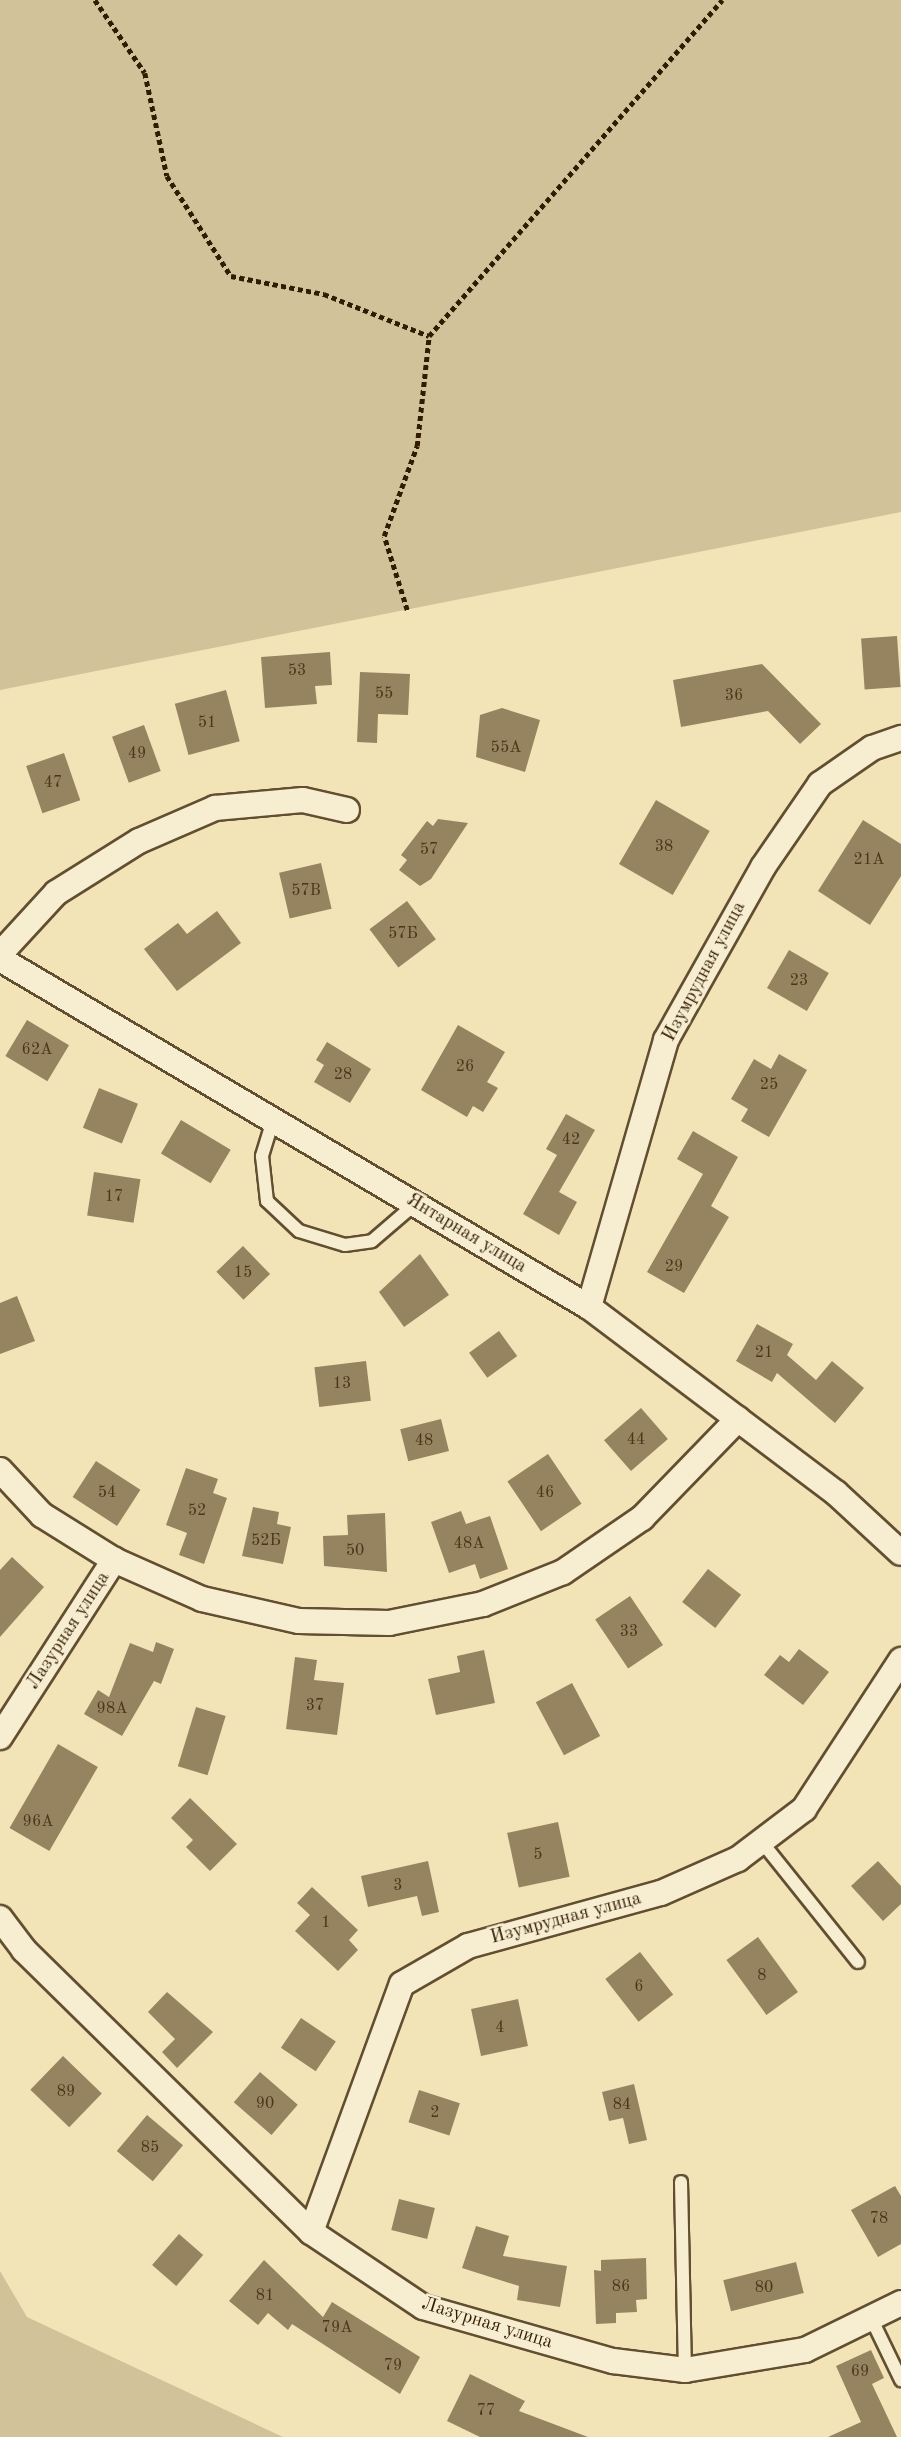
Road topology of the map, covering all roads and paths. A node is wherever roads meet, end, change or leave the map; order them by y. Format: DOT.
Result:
graph roads {
  1 [pos="95,0"];
  2 [pos="722,0"];
  3 [pos="429,337"];
  4 [pos="407,610"];
  5 [pos="901,738"];
  6 [pos="347,810"];
  7 [pos="0,954"];
  8 [pos="0,959"];
  9 [pos="272,1120"];
  10 [pos="415,1204"];
  11 [pos="589,1307"];
  12 [pos="738,1419"];
  13 [pos="0,1470"];
  14 [pos="901,1553"];
  15 [pos="114,1560"];
  16 [pos="901,1660"];
  17 [pos="0,1738"];
  18 [pos="761,1842"];
  19 [pos="0,1918"];
  20 [pos="858,1962"];
  21 [pos="681,2182"];
  22 [pos="311,2232"];
  23 [pos="901,2303"];
  24 [pos="872,2320"];
  25 [pos="685,2370"];
  26 [pos="901,2380"];
  1 -- 3 [label="path"];
  2 -- 3 [label="path"];
  3 -- 4 [label="path"];
  5 -- 11 [label="street, Изумрудная улица"];
  6 -- 7 [label="street"];
  8 -- 9 [label="street, Янтарная улица"];
  9 -- 10 [label="street, Янтарная улица"];
  9 -- 10 [label="lane"];
  10 -- 11 [label="street, Янтарная улица"];
  11 -- 12 [label="street, Янтарная улица"];
  12 -- 14 [label="street, Янтарная улица"];
  12 -- 15 [label="street"];
  13 -- 15 [label="street"];
  15 -- 17 [label="street, Лазурная улица"];
  16 -- 18 [label="street, Изумрудная улица"];
  18 -- 20 [label="lane"];
  18 -- 22 [label="street, Изумрудная улица"];
  19 -- 22 [label="street, Лазурная улица"];
  21 -- 25 [label="lane"];
  22 -- 25 [label="street, Лазурная улица"];
  23 -- 24 [label="street, Лазурная улица"];
  24 -- 25 [label="street, Лазурная улица"];
  24 -- 26 [label="lane"];
}
